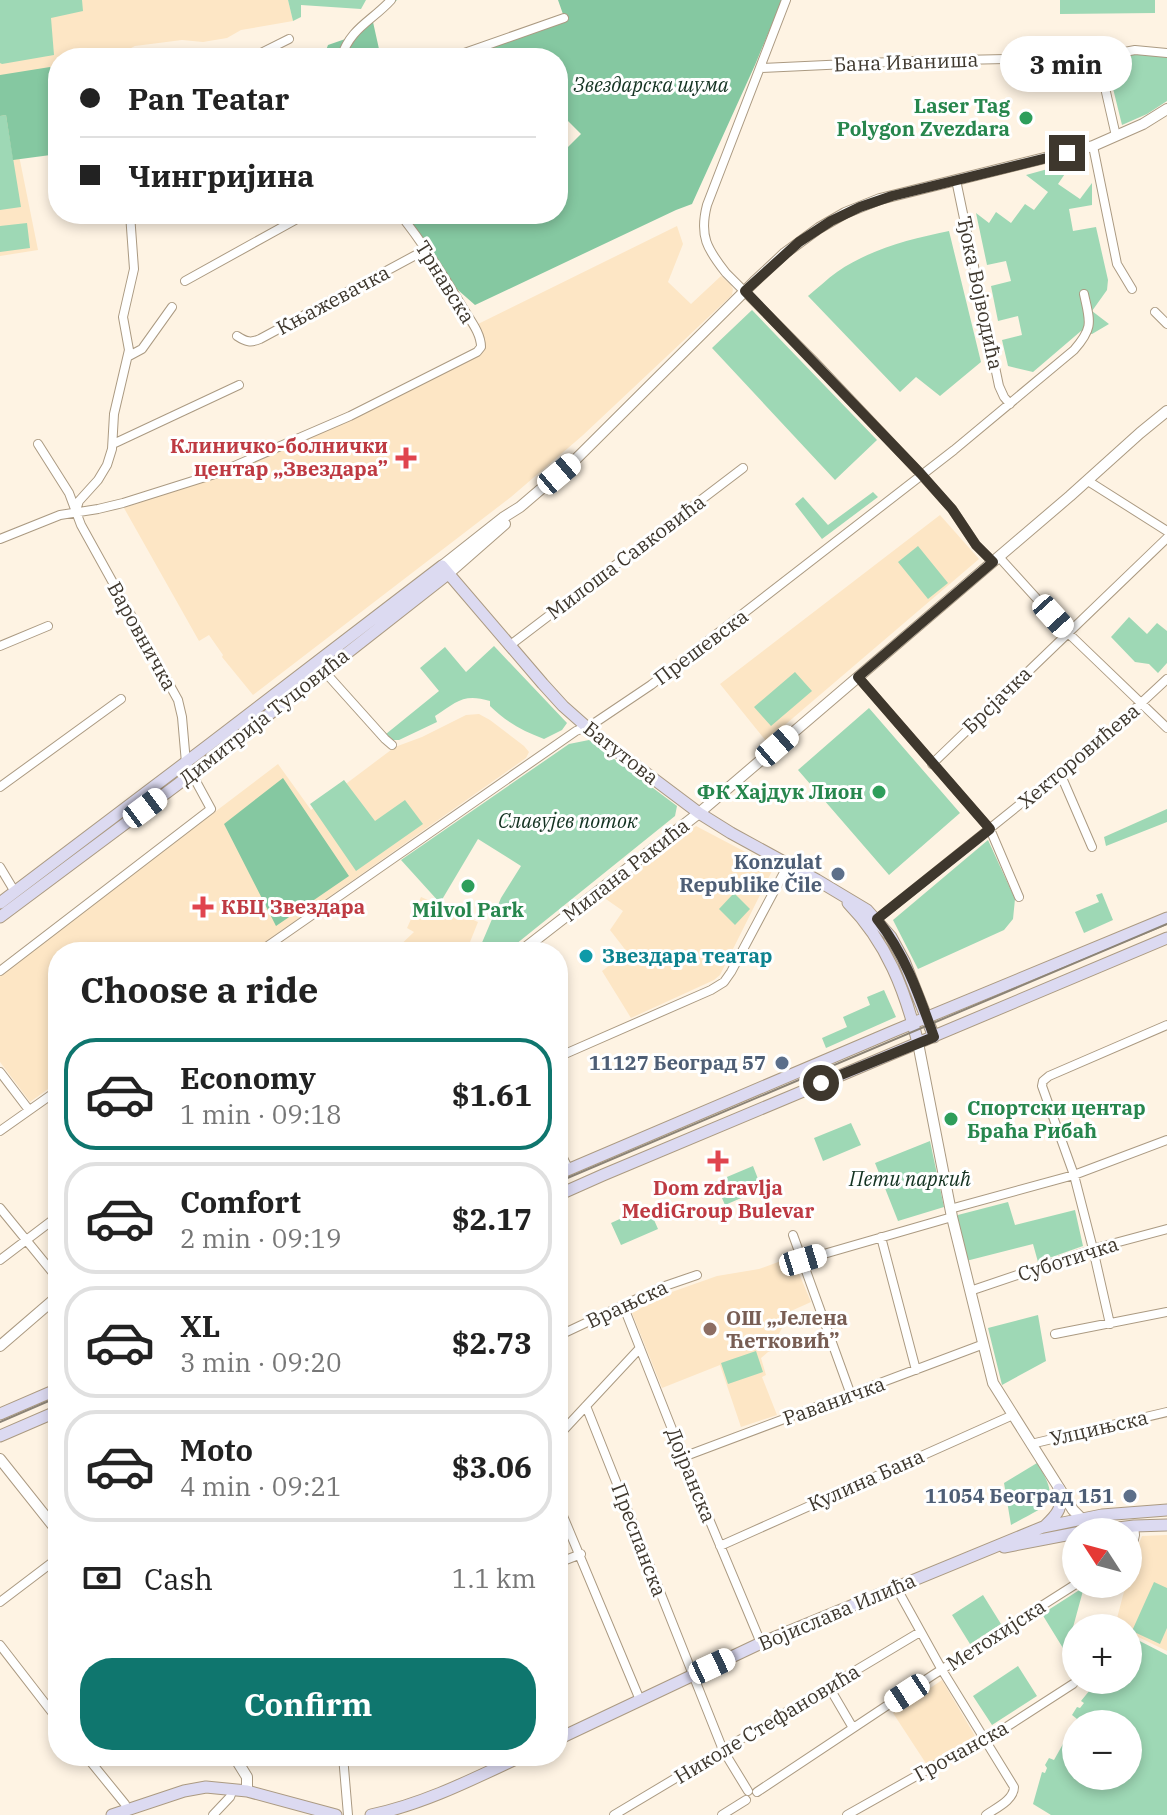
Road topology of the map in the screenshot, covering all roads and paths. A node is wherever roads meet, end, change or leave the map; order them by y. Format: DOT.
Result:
graph roads {
  1 [pos="391,0"];
  2 [pos="786,0"];
  3 [pos="564,18"];
  4 [pos="289,39"];
  5 [pos="271,48"];
  6 [pos="345,48"];
  7 [pos="478,48"];
  8 [pos="1167,53"];
  9 [pos="1098,57"];
  10 [pos="761,68"];
  11 [pos="1167,109"];
  12 [pos="1116,136"];
  13 [pos="1093,146"];
  14 [pos="956,180"];
  15 [pos="131,224"];
  16 [pos="288,224"];
  17 [pos="408,224"];
  18 [pos="427,249"];
  19 [pos="185,281"];
  20 [pos="1132,289"];
  21 [pos="745,291"];
  22 [pos="1084,294"];
  23 [pos="172,307"];
  24 [pos="1155,312"];
  25 [pos="1167,324"];
  26 [pos="237,336"];
  27 [pos="129,356"];
  28 [pos="239,385"];
  29 [pos="1010,404"];
  30 [pos="1167,411"];
  31 [pos="38,444"];
  32 [pos="113,444"];
  33 [pos="743,468"];
  34 [pos="921,474"];
  35 [pos="1088,481"];
  36 [pos="76,511"];
  37 [pos="1167,531"];
  38 [pos="1167,538"];
  39 [pos="0,539"];
  40 [pos="996,560"];
  41 [pos="445,570"];
  42 [pos="48,626"];
  43 [pos="1067,632"];
  44 [pos="0,646"];
  45 [pos="509,646"];
  46 [pos="324,671"];
  47 [pos="858,677"];
  48 [pos="1167,679"];
  49 [pos="121,699"];
  50 [pos="1143,703"];
  51 [pos="586,727"];
  52 [pos="1167,728"];
  53 [pos="392,745"];
  54 [pos="186,763"];
  55 [pos="932,764"];
  56 [pos="1060,773"];
  57 [pos="191,775"];
  58 [pos="0,787"];
  59 [pos="699,813"];
  60 [pos="990,829"];
  61 [pos="1092,847"];
  62 [pos="788,865"];
  63 [pos="0,867"];
  64 [pos="15,892"];
  65 [pos="839,893"];
  66 [pos="1019,897"];
  67 [pos="0,903"];
  68 [pos="0,917"];
  69 [pos="1167,918"];
  70 [pos="877,919"];
  71 [pos="1167,938"];
  72 [pos="273,942"];
  73 [pos="533,942"];
  74 [pos="0,971"];
  75 [pos="927,1018"];
  76 [pos="913,1023"];
  77 [pos="1167,1025"];
  78 [pos="934,1037"];
  79 [pos="918,1043"];
  80 [pos="568,1053"];
  81 [pos="0,1072"];
  82 [pos="48,1097"];
  83 [pos="29,1110"];
  84 [pos="0,1131"];
  85 [pos="1167,1140"];
  86 [pos="568,1170"];
  87 [pos="1074,1175"];
  88 [pos="568,1191"];
  89 [pos="0,1208"];
  90 [pos="951,1213"];
  91 [pos="48,1223"];
  92 [pos="1167,1229"];
  93 [pos="793,1235"];
  94 [pos="881,1237"];
  95 [pos="25,1240"];
  96 [pos="1093,1249"];
  97 [pos="0,1260"];
  98 [pos="803,1260"];
  99 [pos="48,1267"];
  100 [pos="697,1275"];
  101 [pos="970,1291"];
  102 [pos="48,1305"];
  103 [pos="623,1305"];
  104 [pos="1167,1312"];
  105 [pos="1110,1324"];
  106 [pos="568,1331"];
  107 [pos="1055,1334"];
  108 [pos="984,1344"];
  109 [pos="0,1346"];
  110 [pos="640,1348"];
  111 [pos="916,1370"];
  112 [pos="48,1393"];
  113 [pos="851,1395"];
  114 [pos="586,1406"];
  115 [pos="1167,1412"];
  116 [pos="0,1414"];
  117 [pos="48,1415"];
  118 [pos="1013,1415"];
  119 [pos="568,1425"];
  120 [pos="0,1436"];
  121 [pos="1031,1444"];
  122 [pos="683,1457"];
  123 [pos="0,1459"];
  124 [pos="1059,1489"];
  125 [pos="1167,1510"];
  126 [pos="1080,1518"];
  127 [pos="48,1519"];
  128 [pos="1062,1522"];
  129 [pos="1167,1525"];
  130 [pos="568,1526"];
  131 [pos="1142,1526"];
  132 [pos="1043,1527"];
  133 [pos="1062,1536"];
  134 [pos="720,1546"];
  135 [pos="988,1550"];
  136 [pos="581,1554"];
  137 [pos="568,1559"];
  138 [pos="48,1566"];
  139 [pos="896,1587"];
  140 [pos="1062,1593"];
  141 [pos="0,1602"];
  142 [pos="920,1632"];
  143 [pos="761,1643"];
  144 [pos="0,1645"];
  145 [pos="942,1670"];
  146 [pos="692,1675"];
  147 [pos="829,1687"];
  148 [pos="1062,1691"];
  149 [pos="640,1700"];
  150 [pos="48,1707"];
  151 [pos="853,1728"];
  152 [pos="568,1734"];
  153 [pos="985,1738"];
  154 [pos="723,1750"];
  155 [pos="94,1766"];
  156 [pos="240,1766"];
  157 [pos="344,1766"];
  158 [pos="500,1766"];
  159 [pos="233,1789"];
  160 [pos="247,1791"];
  161 [pos="750,1794"];
  162 [pos="127,1810"];
  163 [pos="392,1812"];
  164 [pos="320,1813"];
  165 [pos="112,1815"];
  166 [pos="213,1815"];
  167 [pos="336,1815"];
  168 [pos="348,1815"];
  169 [pos="371,1815"];
  170 [pos="614,1815"];
  171 [pos="722,1815"];
  172 [pos="847,1815"];
  173 [pos="986,1815"];
  1 -- 6 [label="street"];
  2 -- 10 [label="street"];
  3 -- 7 [label="street"];
  4 -- 5 [label="street"];
  8 -- 9 [label="street, Бана Иваниша"];
  9 -- 10 [label="street, Бана Иваниша"];
  9 -- 12 [label="street"];
  10 -- 21 [label="street"];
  11 -- 12 [label="street, Димитрија Туцовића"];
  12 -- 13 [label="street, Димитрија Туцовића"];
  13 -- 14 [label="street, Димитрија Туцовића"];
  13 -- 20 [label="street"];
  14 -- 21 [label="street, Димитрија Туцовића"];
  14 -- 29 [label="street, Ђока Војводића"];
  15 -- 27 [label="street"];
  16 -- 19 [label="street"];
  17 -- 18 [label="street, Трнавска"];
  18 -- 26 [label="street, Књажевачка"];
  18 -- 36 [label="street, Трнавска"];
  21 -- 34 [label="street"];
  21 -- 41 [label="street, Димитрија Туцовића"];
  22 -- 29 [label="street, Прешевска"];
  23 -- 27 [label="street"];
  24 -- 25 [label="street"];
  27 -- 32 [label="street"];
  28 -- 32 [label="street"];
  29 -- 34 [label="street, Прешевска"];
  30 -- 35 [label="street, Милана Ракића"];
  31 -- 36 [label="street, Варовничка"];
  32 -- 36 [label="street"];
  33 -- 45 [label="street, Милоша Савковића"];
  34 -- 40 [label="street"];
  34 -- 51 [label="street, Прешевска"];
  35 -- 37 [label="street"];
  35 -- 40 [label="street, Милана Ракића"];
  36 -- 39 [label="street"];
  36 -- 54 [label="street, Варовничка"];
  38 -- 43 [label="street, Брсјачка"];
  40 -- 43 [label="street"];
  40 -- 47 [label="street, Милана Ракића"];
  41 -- 45 [label="main road, Батутова"];
  41 -- 46 [label="main road, Димитрија Туцовића"];
  41 -- 54 [label="main road, Димитрија Туцовића"];
  42 -- 44 [label="street"];
  43 -- 50 [label="street"];
  43 -- 55 [label="street, Брсјачка"];
  45 -- 51 [label="main road, Батутова"];
  46 -- 53 [label="street"];
  46 -- 57 [label="main road, Димитрија Туцовића"];
  47 -- 55 [label="street"];
  47 -- 59 [label="street, Милана Ракића"];
  48 -- 50 [label="street, Хекторовићева"];
  49 -- 58 [label="street"];
  50 -- 52 [label="street"];
  50 -- 56 [label="street, Хекторовићева"];
  51 -- 59 [label="main road, Батутова"];
  51 -- 72 [label="street, Прешевска"];
  54 -- 57 [label="street, Варовничка"];
  54 -- 64 [label="main road, Димитрија Туцовића"];
  55 -- 60 [label="street"];
  56 -- 60 [label="street, Хекторовићева"];
  56 -- 61 [label="street"];
  57 -- 68 [label="main road, Димитрија Туцовића"];
  57 -- 74 [label="street, Варовничка"];
  59 -- 62 [label="main road, Батутова"];
  59 -- 73 [label="street, Милана Ракића"];
  60 -- 66 [label="street"];
  60 -- 70 [label="street, Хекторовићева"];
  62 -- 65 [label="main road, Батутова"];
  62 -- 80 [label="street"];
  63 -- 64 [label="street"];
  64 -- 67 [label="main road, Димитрија Туцовића"];
  65 -- 70 [label="main road, Батутова"];
  65 -- 76 [label="main road, Батутова"];
  69 -- 75 [label="main road"];
  70 -- 75 [label="main road, Батутова"];
  71 -- 78 [label="main road"];
  75 -- 76 [label="main road"];
  75 -- 78 [label="main road, Батутова"];
  76 -- 79 [label="main road, Батутова"];
  76 -- 86 [label="main road"];
  77 -- 87 [label="street"];
  78 -- 79 [label="main road"];
  79 -- 88 [label="main road"];
  79 -- 90 [label="street"];
  81 -- 83 [label="street"];
  82 -- 83 [label="street"];
  83 -- 84 [label="street"];
  85 -- 87 [label="street"];
  87 -- 90 [label="street"];
  87 -- 96 [label="street"];
  89 -- 95 [label="street"];
  90 -- 94 [label="street"];
  90 -- 101 [label="street"];
  91 -- 95 [label="street"];
  92 -- 96 [label="street, Суботичка"];
  93 -- 98 [label="street"];
  94 -- 98 [label="street"];
  94 -- 111 [label="street"];
  95 -- 97 [label="street"];
  95 -- 99 [label="street"];
  96 -- 101 [label="street, Суботичка"];
  96 -- 105 [label="street"];
  98 -- 113 [label="street"];
  100 -- 103 [label="street, Врањска"];
  101 -- 108 [label="street"];
  102 -- 109 [label="street"];
  103 -- 106 [label="street, Врањска"];
  103 -- 110 [label="street, Дојранска"];
  104 -- 105 [label="street"];
  105 -- 107 [label="street"];
  108 -- 111 [label="street, Раваничка"];
  108 -- 118 [label="street"];
  110 -- 114 [label="street"];
  110 -- 122 [label="street, Дојранска"];
  111 -- 113 [label="street, Раваничка"];
  112 -- 116 [label="main road"];
  113 -- 122 [label="street, Раваничка"];
  114 -- 119 [label="street"];
  114 -- 146 [label="street, Преспанска"];
  115 -- 121 [label="street, Улцињска"];
  117 -- 120 [label="main road"];
  118 -- 121 [label="street"];
  118 -- 134 [label="street, Кулина Бана"];
  121 -- 124 [label="street"];
  122 -- 134 [label="street, Дојранска"];
  123 -- 127 [label="street"];
  124 -- 126 [label="street"];
  124 -- 132 [label="main road"];
  125 -- 126 [label="main road, Војислава Илића"];
  128 -- 132 [label="main road, Војислава Илића"];
  129 -- 131 [label="main road"];
  130 -- 136 [label="street"];
  132 -- 135 [label="main road, Војислава Илића"];
  133 -- 135 [label="main road, Војислава Илића"];
  134 -- 143 [label="street, Дојранска"];
  135 -- 139 [label="main road, Војислава Илића"];
  136 -- 137 [label="street"];
  136 -- 149 [label="street"];
  138 -- 141 [label="street"];
  139 -- 142 [label="street"];
  139 -- 143 [label="main road, Војислава Илића"];
  140 -- 145 [label="street, Метохијска"];
  142 -- 145 [label="street"];
  142 -- 147 [label="street, Николе Стефановића"];
  143 -- 146 [label="main road, Војислава Илића"];
  144 -- 150 [label="street"];
  145 -- 151 [label="street, Метохијска"];
  145 -- 153 [label="street"];
  146 -- 149 [label="main road, Војислава Илића"];
  146 -- 154 [label="street, Преспанска"];
  147 -- 151 [label="street"];
  147 -- 154 [label="street, Николе Стефановића"];
  148 -- 153 [label="street, Грочанска"];
  149 -- 152 [label="main road, Војислава Илића"];
  151 -- 161 [label="street, Метохијска"];
  153 -- 172 [label="street, Грочанска"];
  153 -- 173 [label="street"];
  154 -- 161 [label="street, Преспанска"];
  154 -- 170 [label="street, Николе Стефановића"];
  155 -- 162 [label="street"];
  156 -- 160 [label="street"];
  157 -- 168 [label="street"];
  158 -- 163 [label="main road"];
  159 -- 160 [label="main road"];
  159 -- 162 [label="main road"];
  159 -- 166 [label="street"];
  160 -- 164 [label="main road"];
  161 -- 171 [label="street, Метохијска"];
  162 -- 165 [label="main road"];
  163 -- 169 [label="main road"];
  164 -- 167 [label="main road"];
}
